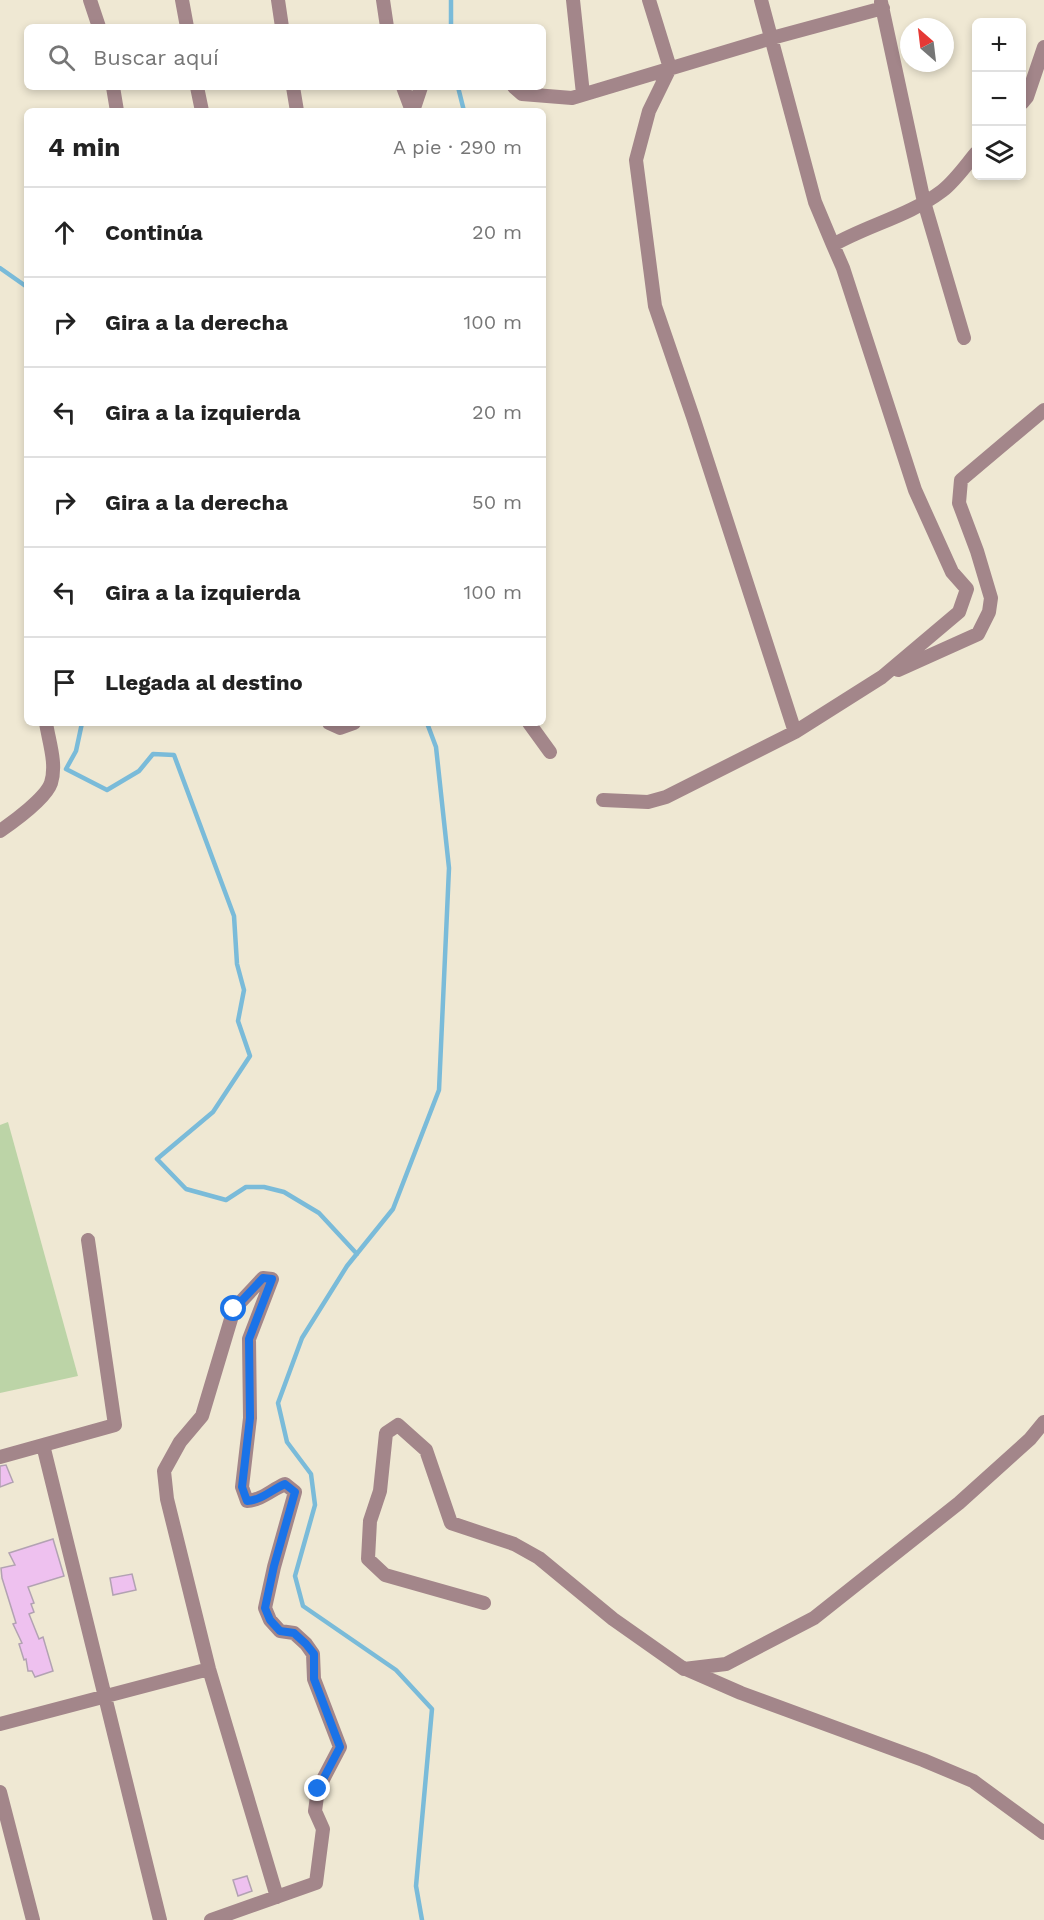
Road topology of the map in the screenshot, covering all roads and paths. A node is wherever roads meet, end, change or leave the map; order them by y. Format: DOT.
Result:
graph roads {
  1 [pos="90,0"];
  2 [pos="182,0"];
  3 [pos="278,0"];
  4 [pos="383,0"];
  5 [pos="573,0"];
  6 [pos="649,0"];
  7 [pos="761,0"];
  8 [pos="882,4"];
  9 [pos="98,24"];
  10 [pos="186,24"];
  11 [pos="282,24"];
  12 [pos="387,24"];
  13 [pos="772,38"];
  14 [pos="1044,47"];
  15 [pos="670,68"];
  16 [pos="114,90"];
  17 [pos="198,90"];
  18 [pos="294,90"];
  19 [pos="404,90"];
  20 [pos="420,90"];
  21 [pos="517,90"];
  22 [pos="583,94"];
  23 [pos="1026,98"];
  24 [pos="116,108"];
  25 [pos="201,108"];
  26 [pos="296,108"];
  27 [pos="412,108"];
  28 [pos="414,108"];
  29 [pos="972,158"];
  30 [pos="924,202"];
  31 [pos="833,245"];
  32 [pos="964,338"];
  33 [pos="1044,410"];
  34 [pos="882,678"];
  35 [pos="47,726"];
  36 [pos="531,726"];
  37 [pos="795,732"];
  38 [pos="550,752"];
  39 [pos="603,800"];
  40 [pos="0,831"];
  41 [pos="88,1240"];
  42 [pos="1044,1422"];
  43 [pos="43,1445"];
  44 [pos="0,1456"];
  45 [pos="484,1603"];
  46 [pos="209,1669"];
  47 [pos="684,1669"];
  48 [pos="106,1695"];
  49 [pos="0,1724"];
  50 [pos="0,1792"];
  51 [pos="1044,1833"];
  52 [pos="277,1897"];
  53 [pos="33,1920"];
  54 [pos="160,1920"];
  55 [pos="211,1920"];
  1 -- 9 [label="street"];
  2 -- 10 [label="street"];
  3 -- 11 [label="street"];
  4 -- 12 [label="street"];
  5 -- 22 [label="street"];
  6 -- 15 [label="street"];
  7 -- 13 [label="street"];
  8 -- 13 [label="street"];
  8 -- 30 [label="street"];
  13 -- 15 [label="street"];
  13 -- 31 [label="street"];
  14 -- 23 [label="street"];
  15 -- 22 [label="street"];
  15 -- 37 [label="street"];
  16 -- 24 [label="street"];
  17 -- 25 [label="street"];
  18 -- 26 [label="street"];
  19 -- 27 [label="street"];
  20 -- 28 [label="street"];
  21 -- 22 [label="street"];
  29 -- 30 [label="street"];
  30 -- 31 [label="street"];
  30 -- 32 [label="street"];
  31 -- 34 [label="street"];
  33 -- 34 [label="street"];
  34 -- 37 [label="street"];
  35 -- 40 [label="street"];
  36 -- 38 [label="street"];
  37 -- 39 [label="street"];
  41 -- 43 [label="street"];
  42 -- 47 [label="street"];
  43 -- 44 [label="street"];
  43 -- 48 [label="street"];
  45 -- 47 [label="street"];
  46 -- 48 [label="street"];
  46 -- 52 [label="street"];
  46 -- 52 [label="street"];
  47 -- 51 [label="street"];
  48 -- 49 [label="street"];
  48 -- 54 [label="street"];
  50 -- 53 [label="street"];
  52 -- 55 [label="street"];
}
